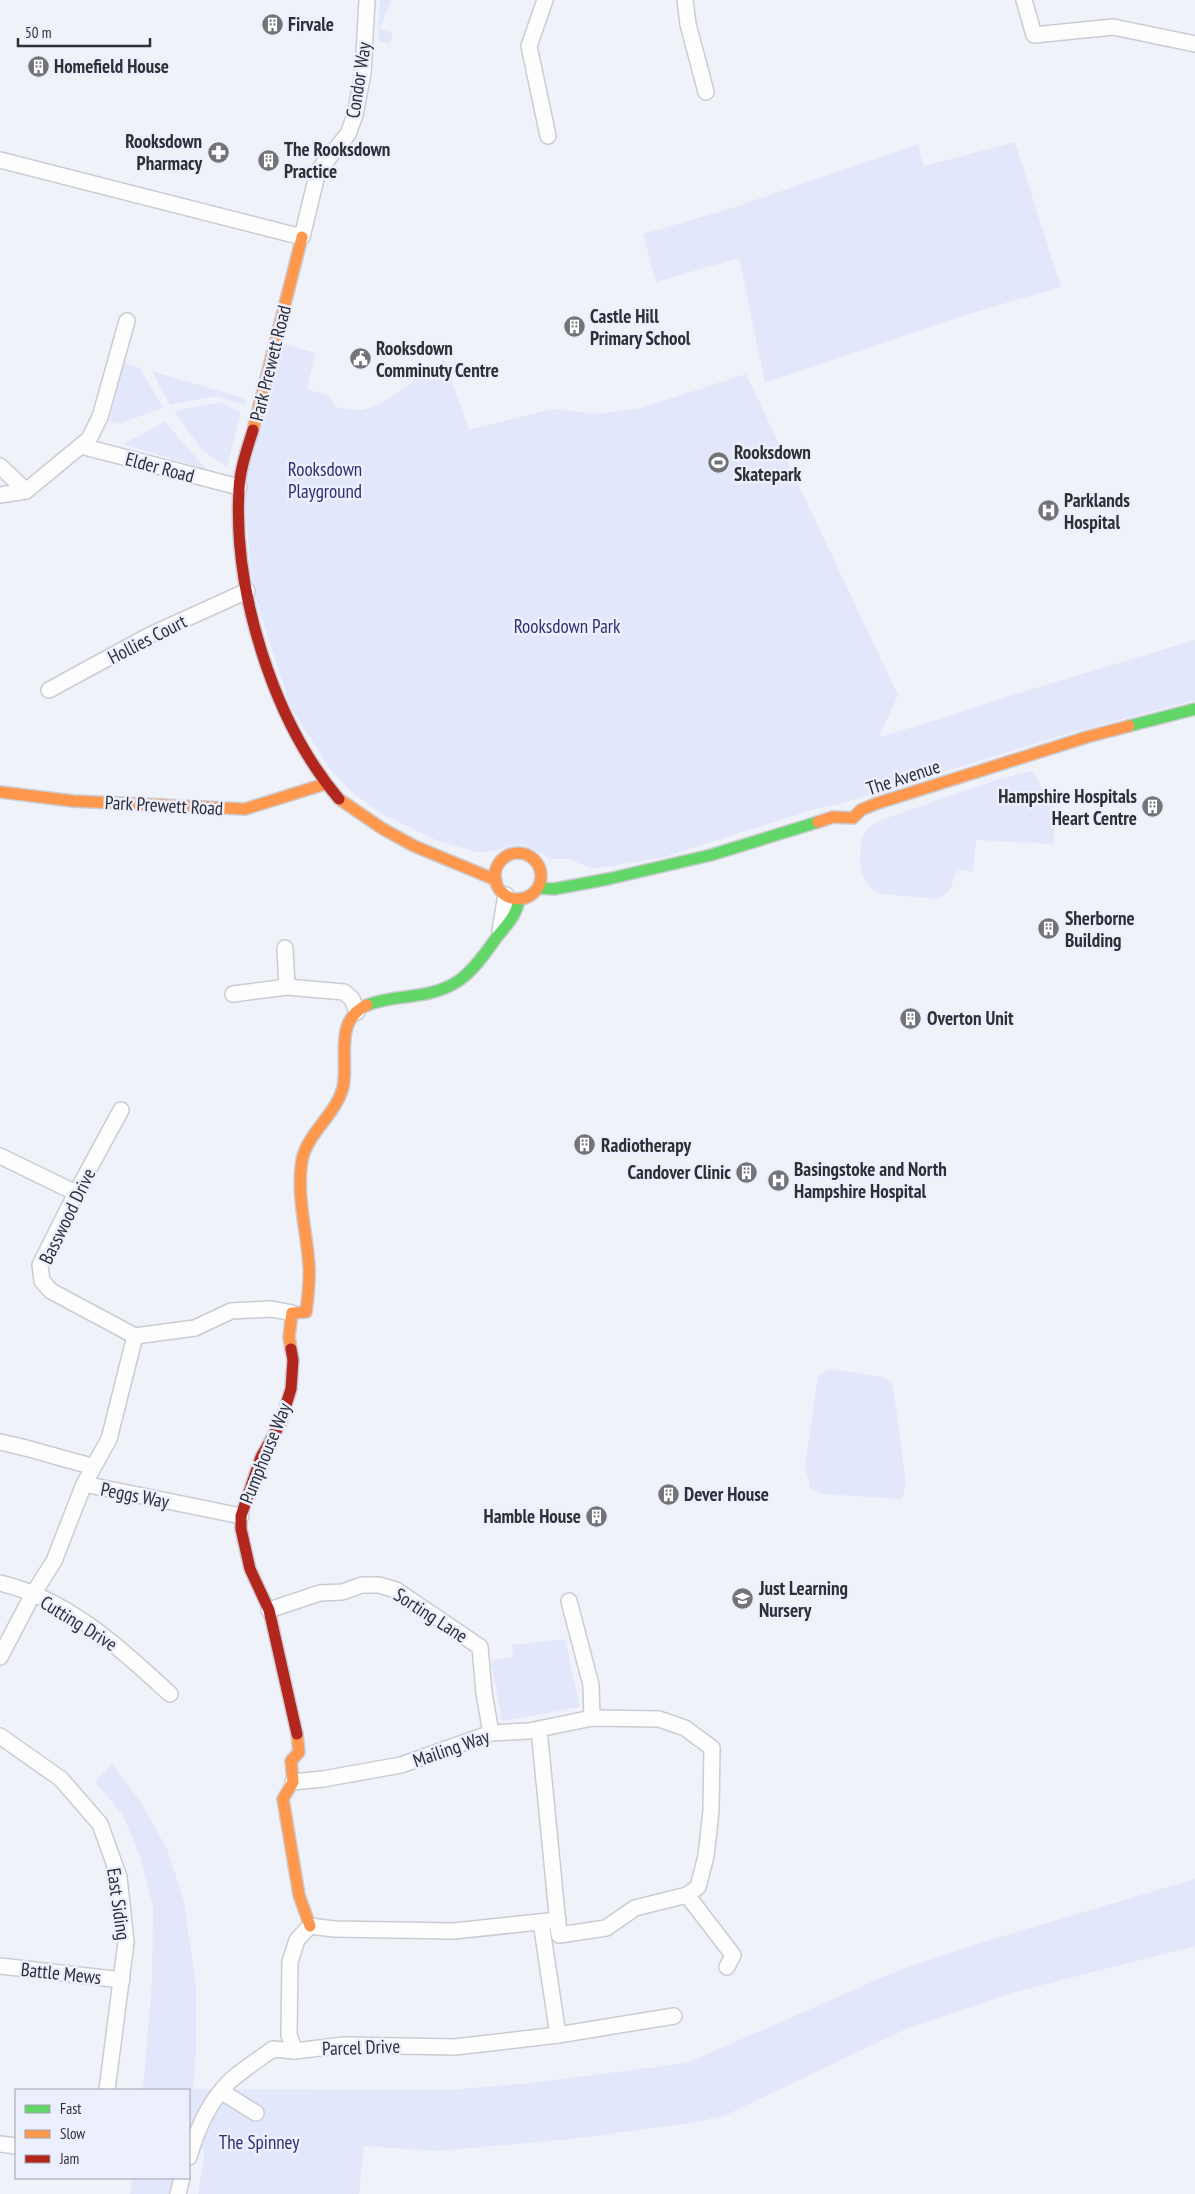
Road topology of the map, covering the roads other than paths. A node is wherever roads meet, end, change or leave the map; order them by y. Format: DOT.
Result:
graph roads {
  1 [pos="367,0"];
  2 [pos="545,0"];
  3 [pos="685,0"];
  4 [pos="1024,0"];
  5 [pos="1195,44"];
  6 [pos="706,92"];
  7 [pos="548,136"];
  8 [pos="0,160"];
  9 [pos="302,237"];
  10 [pos="127,321"];
  11 [pos="81,446"];
  12 [pos="0,466"];
  13 [pos="239,488"];
  14 [pos="26,491"];
  15 [pos="0,495"];
  16 [pos="247,591"];
  17 [pos="49,690"];
  18 [pos="1195,709"];
  19 [pos="325,784"];
  20 [pos="0,792"];
  21 [pos="431,855"];
  22 [pos="498,865"];
  23 [pos="540,867"];
  24 [pos="496,880"];
  25 [pos="595,882"];
  26 [pos="538,888"];
  27 [pos="513,897"];
  28 [pos="498,936"];
  29 [pos="285,948"];
  30 [pos="287,988"];
  31 [pos="233,994"];
  32 [pos="357,1012"];
  33 [pos="121,1110"];
  34 [pos="0,1156"];
  35 [pos="76,1193"];
  36 [pos="292,1313"];
  37 [pos="135,1336"];
  38 [pos="0,1442"];
  39 [pos="92,1466"];
  40 [pos="84,1484"];
  41 [pos="240,1516"];
  42 [pos="0,1583"];
  43 [pos="33,1594"];
  44 [pos="569,1601"];
  45 [pos="269,1610"];
  46 [pos="0,1657"];
  47 [pos="170,1694"];
  48 [pos="592,1718"];
  49 [pos="539,1729"];
  50 [pos="491,1733"];
  51 [pos="0,1736"];
  52 [pos="293,1782"];
  53 [pos="687,1895"];
  54 [pos="541,1922"];
  55 [pos="310,1926"];
  56 [pos="558,1928"];
  57 [pos="0,1966"];
  58 [pos="727,1966"];
  59 [pos="122,1980"];
  60 [pos="674,2016"];
  61 [pos="558,2035"];
  62 [pos="295,2051"];
  63 [pos="107,2089"];
  64 [pos="222,2092"];
  65 [pos="256,2113"];
  66 [pos="0,2144"];
  67 [pos="15,2146"];
  68 [pos="190,2153"];
  69 [pos="182,2179"];
  70 [pos="178,2194"];
  1 -- 9 [label="street, Condor Way"];
  2 -- 7 [label="street"];
  3 -- 6 [label="street"];
  4 -- 5 [label="street"];
  8 -- 9 [label="street"];
  9 -- 13 [label="street, Park Prewett Road"];
  10 -- 11 [label="street"];
  11 -- 13 [label="street, Elder Road"];
  11 -- 14 [label="street"];
  12 -- 14 [label="street"];
  13 -- 16 [label="street, Park Prewett Road"];
  14 -- 15 [label="street"];
  16 -- 17 [label="street, Hollies Court"];
  16 -- 19 [label="street, Park Prewett Road"];
  18 -- 25 [label="street, The Avenue"];
  19 -- 20 [label="street, Park Prewett Road"];
  19 -- 21 [label="street, Park Prewett Road"];
  21 -- 22 [label="street, Park Prewett Road"];
  21 -- 24 [label="street, Park Prewett Road"];
  22 -- 23 [label="street"];
  22 -- 24 [label="street"];
  23 -- 25 [label="street, The Avenue"];
  23 -- 26 [label="street"];
  24 -- 27 [label="street"];
  25 -- 26 [label="street, The Avenue"];
  26 -- 27 [label="street"];
  27 -- 28 [label="street"];
  28 -- 32 [label="street"];
  29 -- 30 [label="street"];
  30 -- 31 [label="street"];
  30 -- 32 [label="street"];
  32 -- 36 [label="street"];
  33 -- 35 [label="street, Basswood Drive"];
  34 -- 35 [label="street"];
  35 -- 37 [label="street, Basswood Drive"];
  36 -- 37 [label="street"];
  36 -- 41 [label="street, Pumphouse Way"];
  37 -- 39 [label="street"];
  38 -- 39 [label="street, Peggs Way"];
  39 -- 40 [label="street, Peggs Way"];
  40 -- 41 [label="street, Peggs Way"];
  40 -- 43 [label="street, Cutting Drive"];
  41 -- 45 [label="street, Pumphouse Way"];
  42 -- 43 [label="street"];
  43 -- 46 [label="street"];
  43 -- 47 [label="street, Cutting Drive"];
  44 -- 48 [label="street"];
  45 -- 50 [label="street, Sorting Lane"];
  45 -- 52 [label="street, Pumphouse Way"];
  48 -- 49 [label="street, Mailing Way"];
  48 -- 53 [label="street, Mailing Way"];
  49 -- 50 [label="street, Mailing Way"];
  49 -- 56 [label="street"];
  50 -- 52 [label="street, Mailing Way"];
  51 -- 59 [label="street, East Siding"];
  52 -- 55 [label="street, Pumphouse Way"];
  53 -- 56 [label="street"];
  53 -- 58 [label="street"];
  54 -- 55 [label="street"];
  54 -- 56 [label="street"];
  54 -- 61 [label="street"];
  55 -- 62 [label="street, Parcel Drive"];
  57 -- 59 [label="street, Battle Mews"];
  59 -- 63 [label="street, East Siding"];
  60 -- 61 [label="street, Parcel Drive"];
  61 -- 62 [label="street, Parcel Drive"];
  62 -- 64 [label="street"];
  64 -- 65 [label="street"];
  64 -- 68 [label="street"];
  66 -- 67 [label="street"];
  69 -- 70 [label="street"];
}
